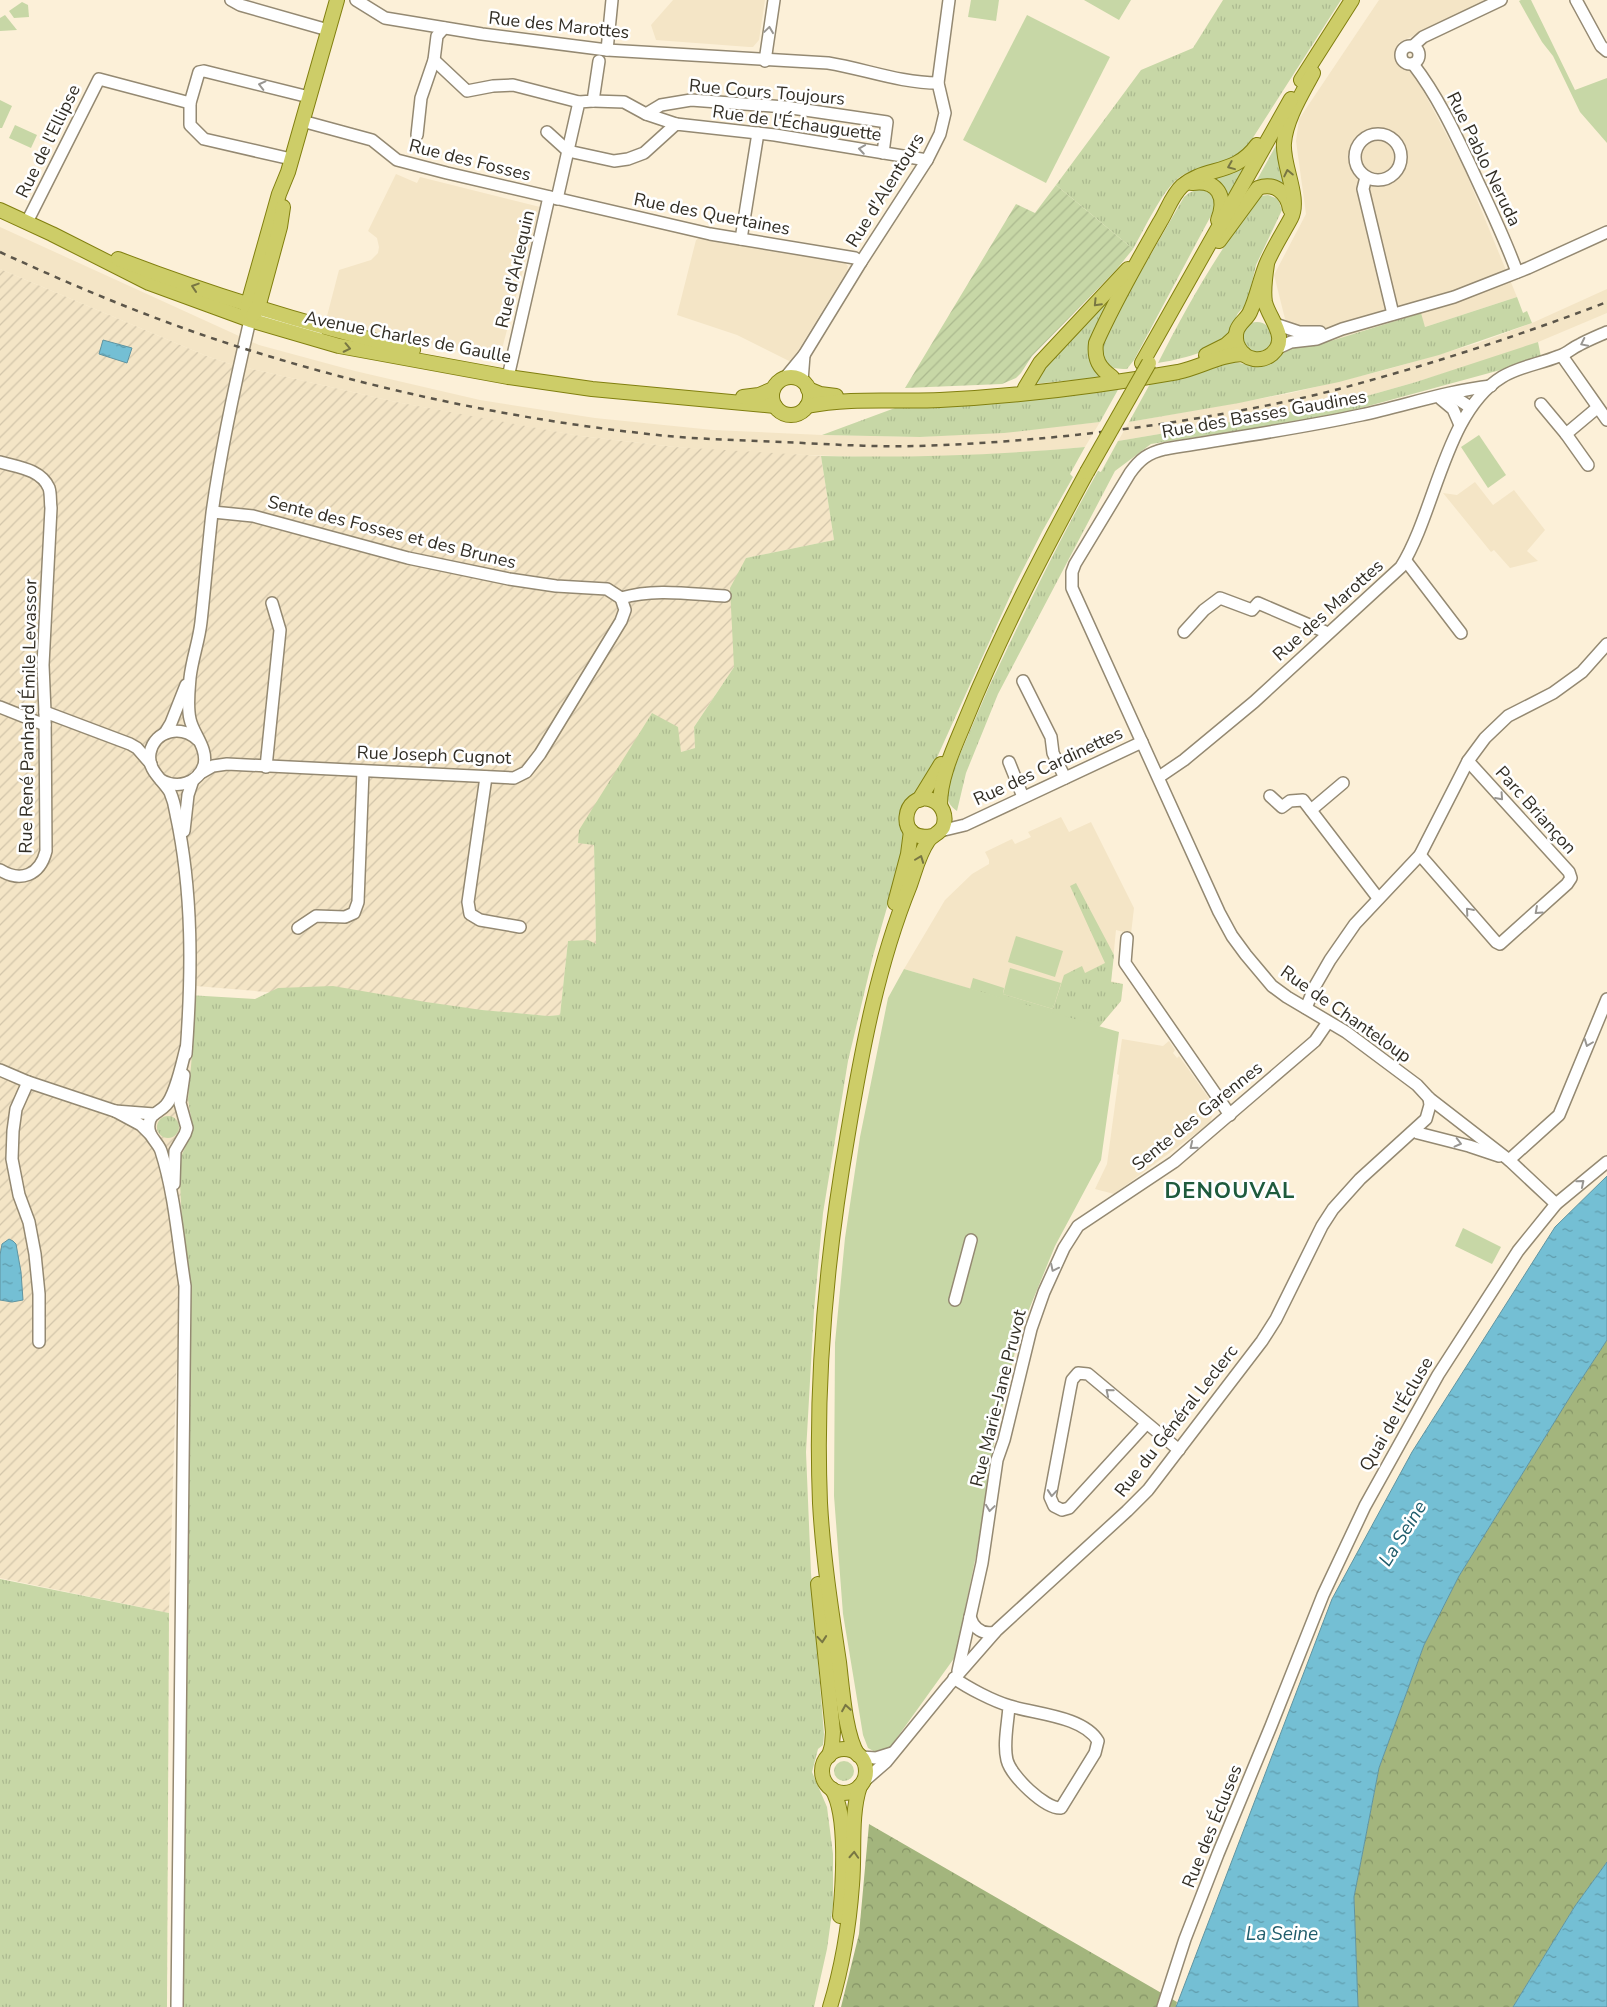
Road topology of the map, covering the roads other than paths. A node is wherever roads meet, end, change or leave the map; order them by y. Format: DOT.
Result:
graph roads {
  1 [pos="231,0"];
  2 [pos="337,0"];
  3 [pos="356,0"];
  4 [pos="612,0"];
  5 [pos="774,0"];
  6 [pos="949,0"];
  7 [pos="1352,0"];
  8 [pos="1360,0"];
  9 [pos="1501,0"];
  10 [pos="1576,0"];
  11 [pos="444,28"];
  12 [pos="328,30"];
  13 [pos="607,50"];
  14 [pos="1607,51"];
  15 [pos="434,60"];
  16 [pos="599,61"];
  17 [pos="765,61"];
  18 [pos="1309,74"];
  19 [pos="938,83"];
  20 [pos="309,97"];
  21 [pos="593,101"];
  22 [pos="579,102"];
  23 [pos="190,103"];
  24 [pos="646,114"];
  25 [pos="302,121"];
  26 [pos="676,124"];
  27 [pos="547,132"];
  28 [pos="758,133"];
  29 [pos="417,135"];
  30 [pos="568,151"];
  31 [pos="883,153"];
  32 [pos="927,160"];
  33 [pos="289,165"];
  34 [pos="1366,177"];
  35 [pos="1184,185"];
  36 [pos="555,195"];
  37 [pos="0,210"];
  38 [pos="1289,220"];
  39 [pos="27,222"];
  40 [pos="1607,232"];
  41 [pos="52,234"];
  42 [pos="742,239"];
  43 [pos="1213,250"];
  44 [pos="1142,254"];
  45 [pos="860,262"];
  46 [pos="1266,264"];
  47 [pos="1194,270"];
  48 [pos="1517,272"];
  49 [pos="255,278"];
  50 [pos="166,290"];
  51 [pos="263,293"];
  52 [pos="228,298"];
  53 [pos="251,314"];
  54 [pos="1393,314"];
  55 [pos="288,316"];
  56 [pos="1246,319"];
  57 [pos="1274,322"];
  58 [pos="1342,329"];
  59 [pos="1607,332"];
  60 [pos="343,333"];
  61 [pos="1236,336"];
  62 [pos="1276,349"];
  63 [pos="1244,354"];
  64 [pos="804,355"];
  65 [pos="1562,356"];
  66 [pos="1145,363"];
  67 [pos="509,374"];
  68 [pos="1112,377"];
  69 [pos="785,378"];
  70 [pos="805,385"];
  71 [pos="1491,386"];
  72 [pos="1025,388"];
  73 [pos="773,389"];
  74 [pos="1463,389"];
  75 [pos="1436,398"];
  76 [pos="1473,404"];
  77 [pos="1541,404"];
  78 [pos="775,406"];
  79 [pos="807,406"];
  80 [pos="1597,408"];
  81 [pos="1607,420"];
  82 [pos="1460,425"];
  83 [pos="1566,434"];
  84 [pos="0,462"];
  85 [pos="1588,465"];
  86 [pos="1084,472"];
  87 [pos="212,512"];
  88 [pos="1406,561"];
  89 [pos="725,596"];
  90 [pos="621,598"];
  91 [pos="272,602"];
  92 [pos="1184,632"];
  93 [pos="1328,633"];
  94 [pos="1461,633"];
  95 [pos="1607,644"];
  96 [pos="191,671"];
  97 [pos="1023,681"];
  98 [pos="0,707"];
  99 [pos="46,712"];
  100 [pos="45,725"];
  101 [pos="160,737"];
  102 [pos="1142,742"];
  103 [pos="130,744"];
  104 [pos="200,744"];
  105 [pos="1468,761"];
  106 [pos="1009,762"];
  107 [pos="151,764"];
  108 [pos="227,764"];
  109 [pos="266,766"];
  110 [pos="363,771"];
  111 [pos="486,776"];
  112 [pos="196,777"];
  113 [pos="1159,777"];
  114 [pos="1065,778"];
  115 [pos="161,780"];
  116 [pos="1343,783"];
  117 [pos="1270,796"];
  118 [pos="1023,797"];
  119 [pos="919,800"];
  120 [pos="942,809"];
  121 [pos="1311,810"];
  122 [pos="970,823"];
  123 [pos="911,831"];
  124 [pos="936,834"];
  125 [pos="183,845"];
  126 [pos="1420,855"];
  127 [pos="0,870"];
  128 [pos="1378,898"];
  129 [pos="520,927"];
  130 [pos="298,928"];
  131 [pos="1127,938"];
  132 [pos="1607,999"];
  133 [pos="1306,1008"];
  134 [pos="1328,1022"];
  135 [pos="186,1048"];
  136 [pos="0,1070"];
  137 [pos="28,1082"];
  138 [pos="1429,1103"];
  139 [pos="115,1111"];
  140 [pos="158,1111"];
  141 [pos="1230,1115"];
  142 [pos="184,1116"];
  143 [pos="1415,1130"];
  144 [pos="153,1138"];
  145 [pos="180,1142"];
  146 [pos="1506,1158"];
  147 [pos="1607,1162"];
  148 [pos="1556,1204"];
  149 [pos="174,1207"];
  150 [pos="1078,1226"];
  151 [pos="971,1240"];
  152 [pos="956,1300"];
  153 [pos="39,1342"];
  154 [pos="1146,1424"];
  155 [pos="1179,1450"];
  156 [pos="970,1617"];
  157 [pos="995,1632"];
  158 [pos="1296,1659"];
  159 [pos="955,1677"];
  160 [pos="1009,1706"];
  161 [pos="892,1753"];
  162 [pos="829,1756"];
  163 [pos="860,1756"];
  164 [pos="862,1784"];
  165 [pos="832,1789"];
  166 [pos="177,2007"];
  167 [pos="823,2007"];
  168 [pos="830,2007"];
  169 [pos="1163,2007"];
  1 -- 12 [label="street"];
  2 -- 12 [label="main road"];
  3 -- 11 [label="street, Rue des Marottes"];
  4 -- 13 [label="street"];
  17 -- 5 [label="street, one-way"];
  6 -- 19 [label="street, Rue d'Alentours"];
  7 -- 18 [label="main road"];
  8 -- 18 [label="main road"];
  9 -- 48 [label="street, Rue Pablo Neruda"];
  10 -- 14 [label="street"];
  11 -- 13 [label="street, Rue des Marottes"];
  11 -- 15 [label="street"];
  12 -- 20 [label="main road"];
  13 -- 17 [label="street, Rue des Marottes"];
  15 -- 22 [label="street, Rue de l'Échauguette"];
  15 -- 29 [label="street"];
  16 -- 21 [label="street"];
  17 -- 19 [label="street, Rue des Marottes"];
  18 -- 35 [label="main road, one-way"];
  38 -- 18 [label="main road, one-way"];
  18 -- 43 [label="main road"];
  18 -- 47 [label="main road"];
  19 -- 32 [label="street, Rue d'Alentours"];
  20 -- 23 [label="street, one-way"];
  20 -- 25 [label="main road"];
  21 -- 22 [label="street, Rue de l'Échauguette"];
  21 -- 24 [label="street, Rue de l'Échauguette"];
  22 -- 30 [label="street, Rue d'Arlequin"];
  23 -- 33 [label="street"];
  23 -- 39 [label="street, Rue de l'Ellipse"];
  24 -- 26 [label="street, Rue de l'Échauguette"];
  24 -- 31 [label="street, Rue Cours Toujours"];
  25 -- 33 [label="main road"];
  25 -- 36 [label="street, Rue des Fosses"];
  26 -- 28 [label="street, Rue de l'Échauguette"];
  26 -- 30 [label="street"];
  27 -- 30 [label="street"];
  31 -- 28 [label="street, Rue de l'Échauguette, one-way"];
  28 -- 42 [label="street"];
  30 -- 36 [label="street, Rue d'Arlequin"];
  31 -- 32 [label="street, Rue de l'Échauguette"];
  32 -- 45 [label="street, Rue d'Alentours"];
  33 -- 49 [label="main road"];
  33 -- 51 [label="main road"];
  34 -- 34 [label="street"];
  34 -- 54 [label="street"];
  35 -- 44 [label="main road"];
  35 -- 47 [label="main road"];
  36 -- 42 [label="street, Rue des Quertaines"];
  36 -- 67 [label="street, Rue d'Arlequin"];
  37 -- 39 [label="main road, Avenue Charles de Gaulle"];
  38 -- 43 [label="main road"];
  38 -- 46 [label="main road"];
  39 -- 41 [label="main road, Avenue Charles de Gaulle"];
  40 -- 48 [label="street"];
  41 -- 50 [label="main road, Avenue Charles de Gaulle"];
  52 -- 41 [label="main road, Avenue Charles de Gaulle, one-way"];
  42 -- 45 [label="street, Rue des Quertaines"];
  43 -- 66 [label="main road"];
  44 -- 68 [label="main road"];
  44 -- 72 [label="main road, one-way"];
  45 -- 64 [label="street, Rue d'Alentours"];
  46 -- 56 [label="main road"];
  46 -- 57 [label="main road"];
  47 -- 66 [label="main road"];
  48 -- 54 [label="street"];
  49 -- 52 [label="main road"];
  49 -- 53 [label="main road"];
  50 -- 53 [label="main road, Avenue Charles de Gaulle"];
  50 -- 53 [label="street"];
  51 -- 53 [label="main road"];
  51 -- 55 [label="main road"];
  52 -- 53 [label="main road, Avenue Charles de Gaulle"];
  53 -- 55 [label="main road, Avenue Charles de Gaulle"];
  53 -- 60 [label="street"];
  53 -- 67 [label="main road, Avenue Charles de Gaulle, one-way"];
  53 -- 87 [label="street"];
  54 -- 58 [label="street"];
  55 -- 60 [label="main road, Avenue Charles de Gaulle"];
  56 -- 57 [label="main road"];
  56 -- 61 [label="main road"];
  57 -- 58 [label="street"];
  57 -- 62 [label="main road"];
  58 -- 62 [label="street"];
  59 -- 65 [label="street, Rue des Basses Gaudines, one-way"];
  60 -- 67 [label="main road, Avenue Charles de Gaulle"];
  61 -- 63 [label="main road"];
  61 -- 68 [label="main road"];
  62 -- 63 [label="main road"];
  63 -- 79 [label="main road"];
  64 -- 69 [label="street, Rue d'Alentours"];
  64 -- 70 [label="street, Rue d'Alentours"];
  65 -- 71 [label="street, Rue des Basses Gaudines"];
  65 -- 80 [label="street"];
  66 -- 86 [label="main road, bridge"];
  67 -- 73 [label="main road, Avenue Charles de Gaulle"];
  67 -- 78 [label="main road, Avenue Charles de Gaulle"];
  68 -- 72 [label="main road"];
  69 -- 70 [label="main road"];
  69 -- 73 [label="main road"];
  70 -- 72 [label="main road"];
  70 -- 79 [label="main road"];
  71 -- 74 [label="street, Rue des Basses Gaudines"];
  71 -- 76 [label="street, Rue des Marottes"];
  73 -- 78 [label="main road"];
  74 -- 75 [label="street, Rue des Basses Gaudines"];
  74 -- 76 [label="street"];
  75 -- 76 [label="street"];
  75 -- 82 [label="street"];
  75 -- 102 [label="street, Rue des Basses Gaudines"];
  76 -- 82 [label="street, Rue des Marottes"];
  77 -- 83 [label="street"];
  78 -- 79 [label="main road"];
  80 -- 81 [label="street"];
  80 -- 83 [label="street"];
  82 -- 88 [label="street, Rue des Marottes"];
  83 -- 85 [label="street"];
  84 -- 99 [label="street, Rue René Panhard Émile Levassor"];
  86 -- 119 [label="main road"];
  86 -- 120 [label="main road"];
  87 -- 90 [label="street, Sente des Fosses et des Brunes"];
  87 -- 96 [label="street"];
  88 -- 93 [label="street, Rue des Marottes"];
  88 -- 94 [label="street"];
  89 -- 90 [label="street"];
  90 -- 111 [label="street, Rue Joseph Cugnot"];
  91 -- 109 [label="street"];
  92 -- 93 [label="street"];
  93 -- 113 [label="street, Rue des Marottes"];
  95 -- 105 [label="street"];
  96 -- 101 [label="street"];
  96 -- 104 [label="street"];
  97 -- 114 [label="street"];
  98 -- 100 [label="street"];
  99 -- 100 [label="street, Rue René Panhard Émile Levassor"];
  99 -- 103 [label="street"];
  100 -- 127 [label="street, Rue René Panhard Émile Levassor"];
  101 -- 103 [label="street"];
  101 -- 104 [label="street"];
  101 -- 107 [label="street"];
  102 -- 113 [label="street, Rue des Basses Gaudines"];
  102 -- 114 [label="street, Rue des Cardinettes"];
  103 -- 107 [label="street"];
  104 -- 108 [label="street, Rue Joseph Cugnot"];
  104 -- 112 [label="street"];
  105 -- 126 [label="street"];
  105 -- 126 [label="street, Parc Briançon, one-way"];
  106 -- 118 [label="street"];
  107 -- 115 [label="street"];
  108 -- 109 [label="street, Rue Joseph Cugnot"];
  108 -- 112 [label="street, Rue Joseph Cugnot"];
  109 -- 110 [label="street, Rue Joseph Cugnot"];
  110 -- 111 [label="street, Rue Joseph Cugnot"];
  110 -- 130 [label="street"];
  111 -- 129 [label="street"];
  112 -- 115 [label="street"];
  112 -- 125 [label="street"];
  113 -- 133 [label="street, Rue de Chanteloup"];
  114 -- 118 [label="street, Rue des Cardinettes"];
  115 -- 125 [label="street"];
  116 -- 121 [label="street"];
  117 -- 121 [label="street"];
  118 -- 122 [label="street, Rue des Cardinettes"];
  119 -- 120 [label="main road"];
  119 -- 123 [label="main road"];
  120 -- 122 [label="street, Rue des Cardinettes"];
  120 -- 124 [label="main road"];
  121 -- 128 [label="street"];
  122 -- 124 [label="street, Rue des Cardinettes"];
  123 -- 124 [label="main road"];
  123 -- 162 [label="main road, one-way"];
  163 -- 124 [label="main road, one-way"];
  125 -- 135 [label="street"];
  126 -- 128 [label="street"];
  128 -- 133 [label="street"];
  131 -- 141 [label="street"];
  132 -- 146 [label="street, one-way"];
  133 -- 134 [label="street, Rue de Chanteloup"];
  134 -- 138 [label="street, Rue de Chanteloup"];
  134 -- 141 [label="street, Sente des Garennes"];
  135 -- 140 [label="street"];
  135 -- 142 [label="street"];
  136 -- 137 [label="street"];
  137 -- 139 [label="street"];
  137 -- 153 [label="street"];
  138 -- 143 [label="street, Rue du Général Leclerc"];
  138 -- 146 [label="street"];
  139 -- 140 [label="street"];
  139 -- 144 [label="street"];
  140 -- 142 [label="street"];
  140 -- 144 [label="street"];
  141 -- 150 [label="street, Sente des Garennes, one-way"];
  142 -- 145 [label="street"];
  143 -- 146 [label="street, one-way"];
  143 -- 155 [label="street, Rue du Général Leclerc"];
  144 -- 145 [label="street"];
  144 -- 149 [label="street"];
  145 -- 149 [label="street"];
  146 -- 148 [label="street"];
  148 -- 147 [label="street, Quai de l'Écluse, one-way"];
  148 -- 158 [label="street, Quai de l'Écluse"];
  149 -- 166 [label="street"];
  150 -- 156 [label="street, Rue Marie-Jane Pruvot, one-way"];
  151 -- 152 [label="street"];
  154 -- 154 [label="street, one-way"];
  154 -- 155 [label="street"];
  155 -- 157 [label="street, Rue du Général Leclerc"];
  156 -- 157 [label="street"];
  156 -- 159 [label="street, Rue Marie-Jane Pruvot"];
  157 -- 159 [label="street, Rue du Général Leclerc"];
  158 -- 169 [label="street, Rue des Écluses"];
  159 -- 160 [label="street"];
  159 -- 161 [label="street, Rue du Général Leclerc"];
  160 -- 160 [label="street"];
  161 -- 163 [label="street"];
  161 -- 164 [label="street, Rue du Général Leclerc"];
  162 -- 163 [label="main road"];
  162 -- 165 [label="main road"];
  163 -- 164 [label="main road"];
  164 -- 165 [label="main road"];
  168 -- 164 [label="main road, one-way"];
  165 -- 167 [label="main road"];
}
